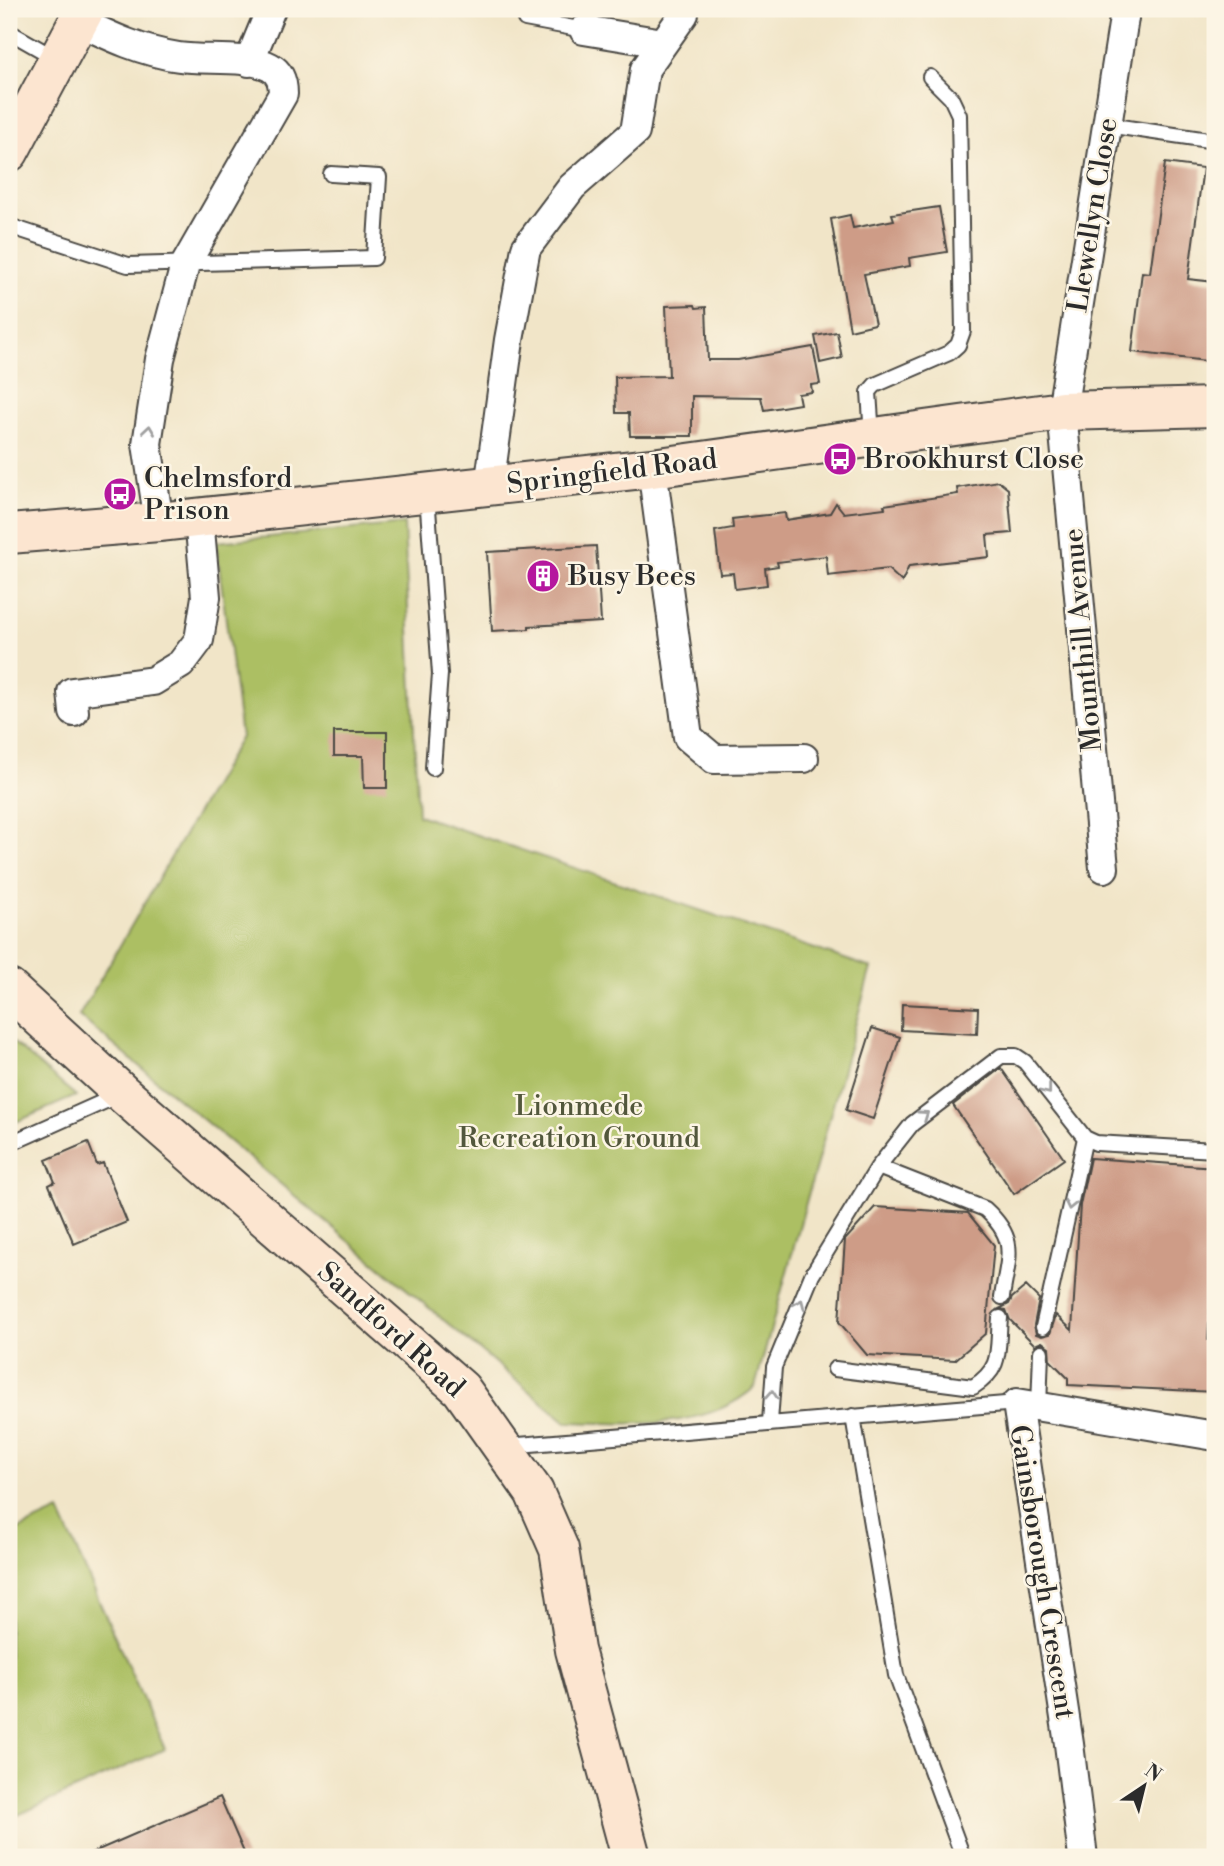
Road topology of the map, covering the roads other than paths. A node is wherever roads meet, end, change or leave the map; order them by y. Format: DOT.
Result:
graph roads {
  1 [pos="271,9"];
  2 [pos="82,15"];
  3 [pos="684,15"];
  4 [pos="1124,18"];
  5 [pos="525,19"];
  6 [pos="584,30"];
  7 [pos="13,34"];
  8 [pos="663,43"];
  9 [pos="58,59"];
  10 [pos="249,62"];
  11 [pos="930,77"];
  12 [pos="1107,125"];
  13 [pos="1215,141"];
  14 [pos="9,152"];
  15 [pos="331,174"];
  16 [pos="9,226"];
  17 [pos="185,265"];
  18 [pos="1215,409"];
  19 [pos="1062,411"];
  20 [pos="873,438"];
  21 [pos="652,468"];
  22 [pos="489,487"];
  23 [pos="427,493"];
  24 [pos="200,517"];
  25 [pos="159,522"];
  26 [pos="9,534"];
  27 [pos="74,712"];
  28 [pos="804,758"];
  29 [pos="433,768"];
  30 [pos="1104,868"];
  31 [pos="9,989"];
  32 [pos="122,1093"];
  33 [pos="1085,1138"];
  34 [pos="9,1144"];
  35 [pos="1215,1150"];
  36 [pos="878,1167"];
  37 [pos="1002,1297"];
  38 [pos="1000,1318"];
  39 [pos="1043,1327"];
  40 [pos="1041,1352"];
  41 [pos="835,1369"];
  42 [pos="1028,1405"];
  43 [pos="853,1416"];
  44 [pos="770,1422"];
  45 [pos="1215,1436"];
  46 [pos="502,1446"];
  47 [pos="631,1857"];
  48 [pos="963,1857"];
  49 [pos="1083,1857"];
  1 -- 10 [label="street"];
  2 -- 9 [label="street"];
  2 -- 10 [label="street"];
  3 -- 8 [label="street"];
  4 -- 12 [label="street, Llewellyn Close"];
  5 -- 6 [label="lane"];
  6 -- 8 [label="street"];
  7 -- 9 [label="lane"];
  8 -- 22 [label="street"];
  9 -- 14 [label="street"];
  10 -- 17 [label="street"];
  11 -- 20 [label="lane"];
  12 -- 13 [label="lane"];
  12 -- 19 [label="street, Llewellyn Close"];
  15 -- 17 [label="lane"];
  16 -- 17 [label="lane"];
  25 -- 17 [label="street, one-way"];
  18 -- 19 [label="street, Springfield Road"];
  19 -- 20 [label="street, Springfield Road"];
  19 -- 30 [label="street, Mounthill Avenue"];
  20 -- 21 [label="street, Springfield Road"];
  21 -- 22 [label="street, Springfield Road"];
  21 -- 28 [label="street"];
  22 -- 23 [label="street, Springfield Road"];
  23 -- 24 [label="street, Springfield Road"];
  23 -- 29 [label="lane"];
  24 -- 25 [label="street, Springfield Road"];
  24 -- 27 [label="street"];
  25 -- 26 [label="street, Springfield Road"];
  31 -- 32 [label="street, Sandford Road"];
  32 -- 34 [label="lane"];
  32 -- 46 [label="street, Sandford Road"];
  33 -- 35 [label="lane"];
  36 -- 33 [label="lane, one-way"];
  33 -- 39 [label="lane, one-way"];
  36 -- 37 [label="lane"];
  44 -- 36 [label="lane, one-way"];
  38 -- 41 [label="lane"];
  40 -- 42 [label="lane"];
  42 -- 43 [label="lane"];
  42 -- 45 [label="street, Gainsborough Crescent"];
  42 -- 49 [label="street, Gainsborough Crescent"];
  43 -- 44 [label="lane"];
  43 -- 48 [label="lane"];
  44 -- 46 [label="lane"];
  46 -- 47 [label="street, Sandford Road"];
}
